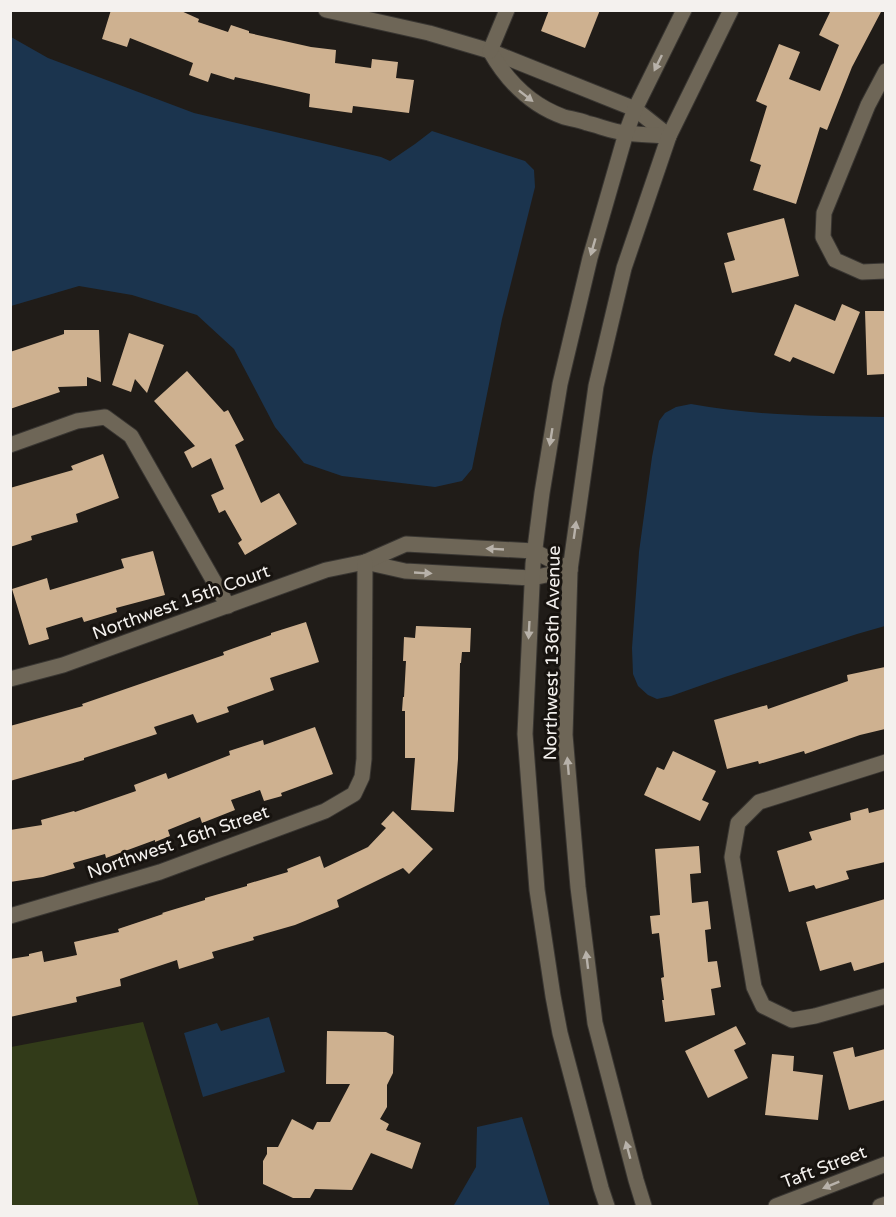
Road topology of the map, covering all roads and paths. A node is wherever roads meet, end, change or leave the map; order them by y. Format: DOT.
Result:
graph roads {
  1 [pos="326,10"];
  2 [pos="507,10"];
  3 [pos="684,10"];
  4 [pos="730,10"];
  5 [pos="490,51"];
  6 [pos="885,71"];
  7 [pos="635,108"];
  8 [pos="626,133"];
  9 [pos="669,136"];
  10 [pos="885,271"];
  11 [pos="10,445"];
  12 [pos="534,551"];
  13 [pos="365,562"];
  14 [pos="570,570"];
  15 [pos="532,578"];
  16 [pos="228,606"];
  17 [pos="10,679"];
  18 [pos="885,762"];
  19 [pos="10,916"];
  20 [pos="885,996"];
  21 [pos="885,1164"];
  22 [pos="885,1204"];
  23 [pos="607,1206"];
  24 [pos="644,1206"];
  25 [pos="776,1206"];
  26 [pos="880,1206"];
  1 -- 5 [label="street"];
  2 -- 5 [label="street"];
  3 -- 7 [label="street, Northwest 136th Avenue, one-way"];
  4 -- 9 [label="street, Northwest 136th Avenue"];
  5 -- 7 [label="street"];
  5 -- 8 [label="street, one-way"];
  6 -- 10 [label="street"];
  7 -- 8 [label="street, Northwest 136th Avenue"];
  7 -- 9 [label="street"];
  8 -- 9 [label="street"];
  8 -- 12 [label="street, Northwest 136th Avenue, one-way"];
  14 -- 9 [label="street, Northwest 136th Avenue, one-way"];
  11 -- 16 [label="street"];
  12 -- 13 [label="street, Northwest 15th Court, one-way"];
  12 -- 14 [label="street, Northwest 15th Court"];
  12 -- 15 [label="street, Northwest 136th Avenue"];
  13 -- 15 [label="street, Northwest 15th Court, one-way"];
  13 -- 16 [label="street, Northwest 15th Court"];
  13 -- 19 [label="street, Northwest 16th Street"];
  14 -- 15 [label="street, Northwest 15th Court"];
  24 -- 14 [label="street, Northwest 136th Avenue, one-way"];
  15 -- 23 [label="street, Northwest 136th Avenue, one-way"];
  16 -- 17 [label="street, Northwest 15th Court"];
  18 -- 20 [label="street"];
  21 -- 25 [label="street, Taft Street, one-way"];
  22 -- 26 [label="street"];
}
